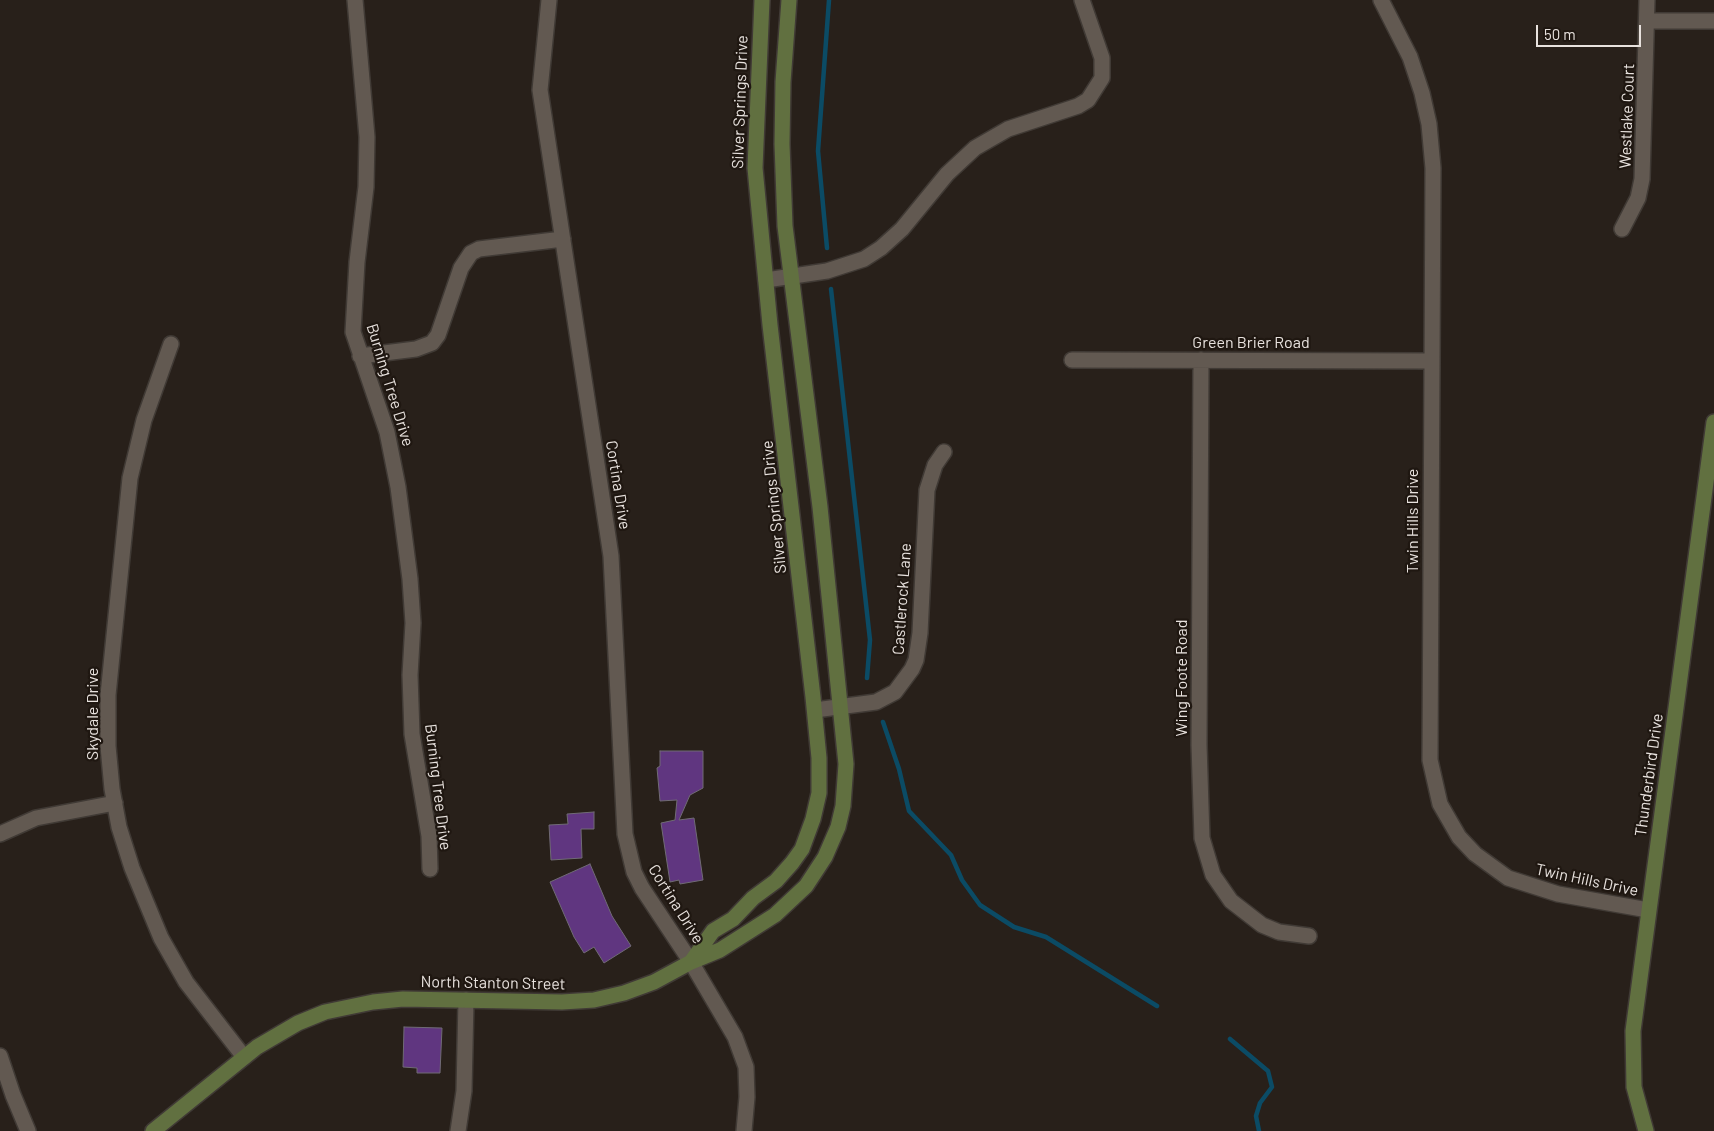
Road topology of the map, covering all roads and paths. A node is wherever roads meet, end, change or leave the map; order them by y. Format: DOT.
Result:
graph roads {
  1 [pos="355,0"];
  2 [pos="549,0"];
  3 [pos="762,0"];
  4 [pos="788,0"];
  5 [pos="1082,0"];
  6 [pos="1381,0"];
  7 [pos="1647,0"];
  8 [pos="1647,21"];
  9 [pos="1714,21"];
  10 [pos="1622,229"];
  11 [pos="563,239"];
  12 [pos="792,276"];
  13 [pos="766,280"];
  14 [pos="171,344"];
  15 [pos="360,356"];
  16 [pos="1072,360"];
  17 [pos="1201,360"];
  18 [pos="1430,361"];
  19 [pos="1714,422"];
  20 [pos="944,452"];
  21 [pos="841,708"];
  22 [pos="815,710"];
  23 [pos="114,803"];
  24 [pos="0,834"];
  25 [pos="430,868"];
  26 [pos="1648,910"];
  27 [pos="1309,936"];
  28 [pos="691,962"];
  29 [pos="466,1000"];
  30 [pos="0,1056"];
  31 [pos="244,1057"];
  32 [pos="28,1131"];
  33 [pos="153,1131"];
  34 [pos="458,1131"];
  35 [pos="744,1131"];
  36 [pos="1646,1131"];
  1 -- 15 [label="street, Burning Tree Drive"];
  2 -- 11 [label="street, Cortina Drive"];
  3 -- 13 [label="street, Silver Springs Drive"];
  4 -- 12 [label="street"];
  5 -- 12 [label="street"];
  6 -- 18 [label="street, Twin Hills Drive"];
  7 -- 8 [label="street, Westlake Court"];
  8 -- 9 [label="street"];
  8 -- 10 [label="street, Westlake Court"];
  11 -- 15 [label="street"];
  11 -- 28 [label="street, Cortina Drive"];
  12 -- 13 [label="street"];
  12 -- 21 [label="street"];
  13 -- 22 [label="street, Silver Springs Drive"];
  14 -- 23 [label="street, Skydale Drive"];
  15 -- 25 [label="street, Burning Tree Drive"];
  16 -- 17 [label="street, Green Brier Road"];
  17 -- 18 [label="street, Green Brier Road"];
  17 -- 27 [label="street, Wing Foote Road"];
  18 -- 26 [label="street, Twin Hills Drive"];
  19 -- 26 [label="street, Thunderbird Drive"];
  20 -- 21 [label="street, Castlerock Lane"];
  21 -- 22 [label="street, Castlerock Lane"];
  21 -- 28 [label="street, North Stanton Street"];
  22 -- 28 [label="street, Silver Springs Drive"];
  23 -- 24 [label="street"];
  23 -- 31 [label="street, Skydale Drive"];
  26 -- 36 [label="street, Thunderbird Drive"];
  28 -- 29 [label="street, North Stanton Street"];
  28 -- 35 [label="street, Cortina Drive"];
  29 -- 31 [label="street, North Stanton Street"];
  29 -- 34 [label="street"];
  30 -- 32 [label="street"];
  31 -- 33 [label="street, North Stanton Street"];
}
